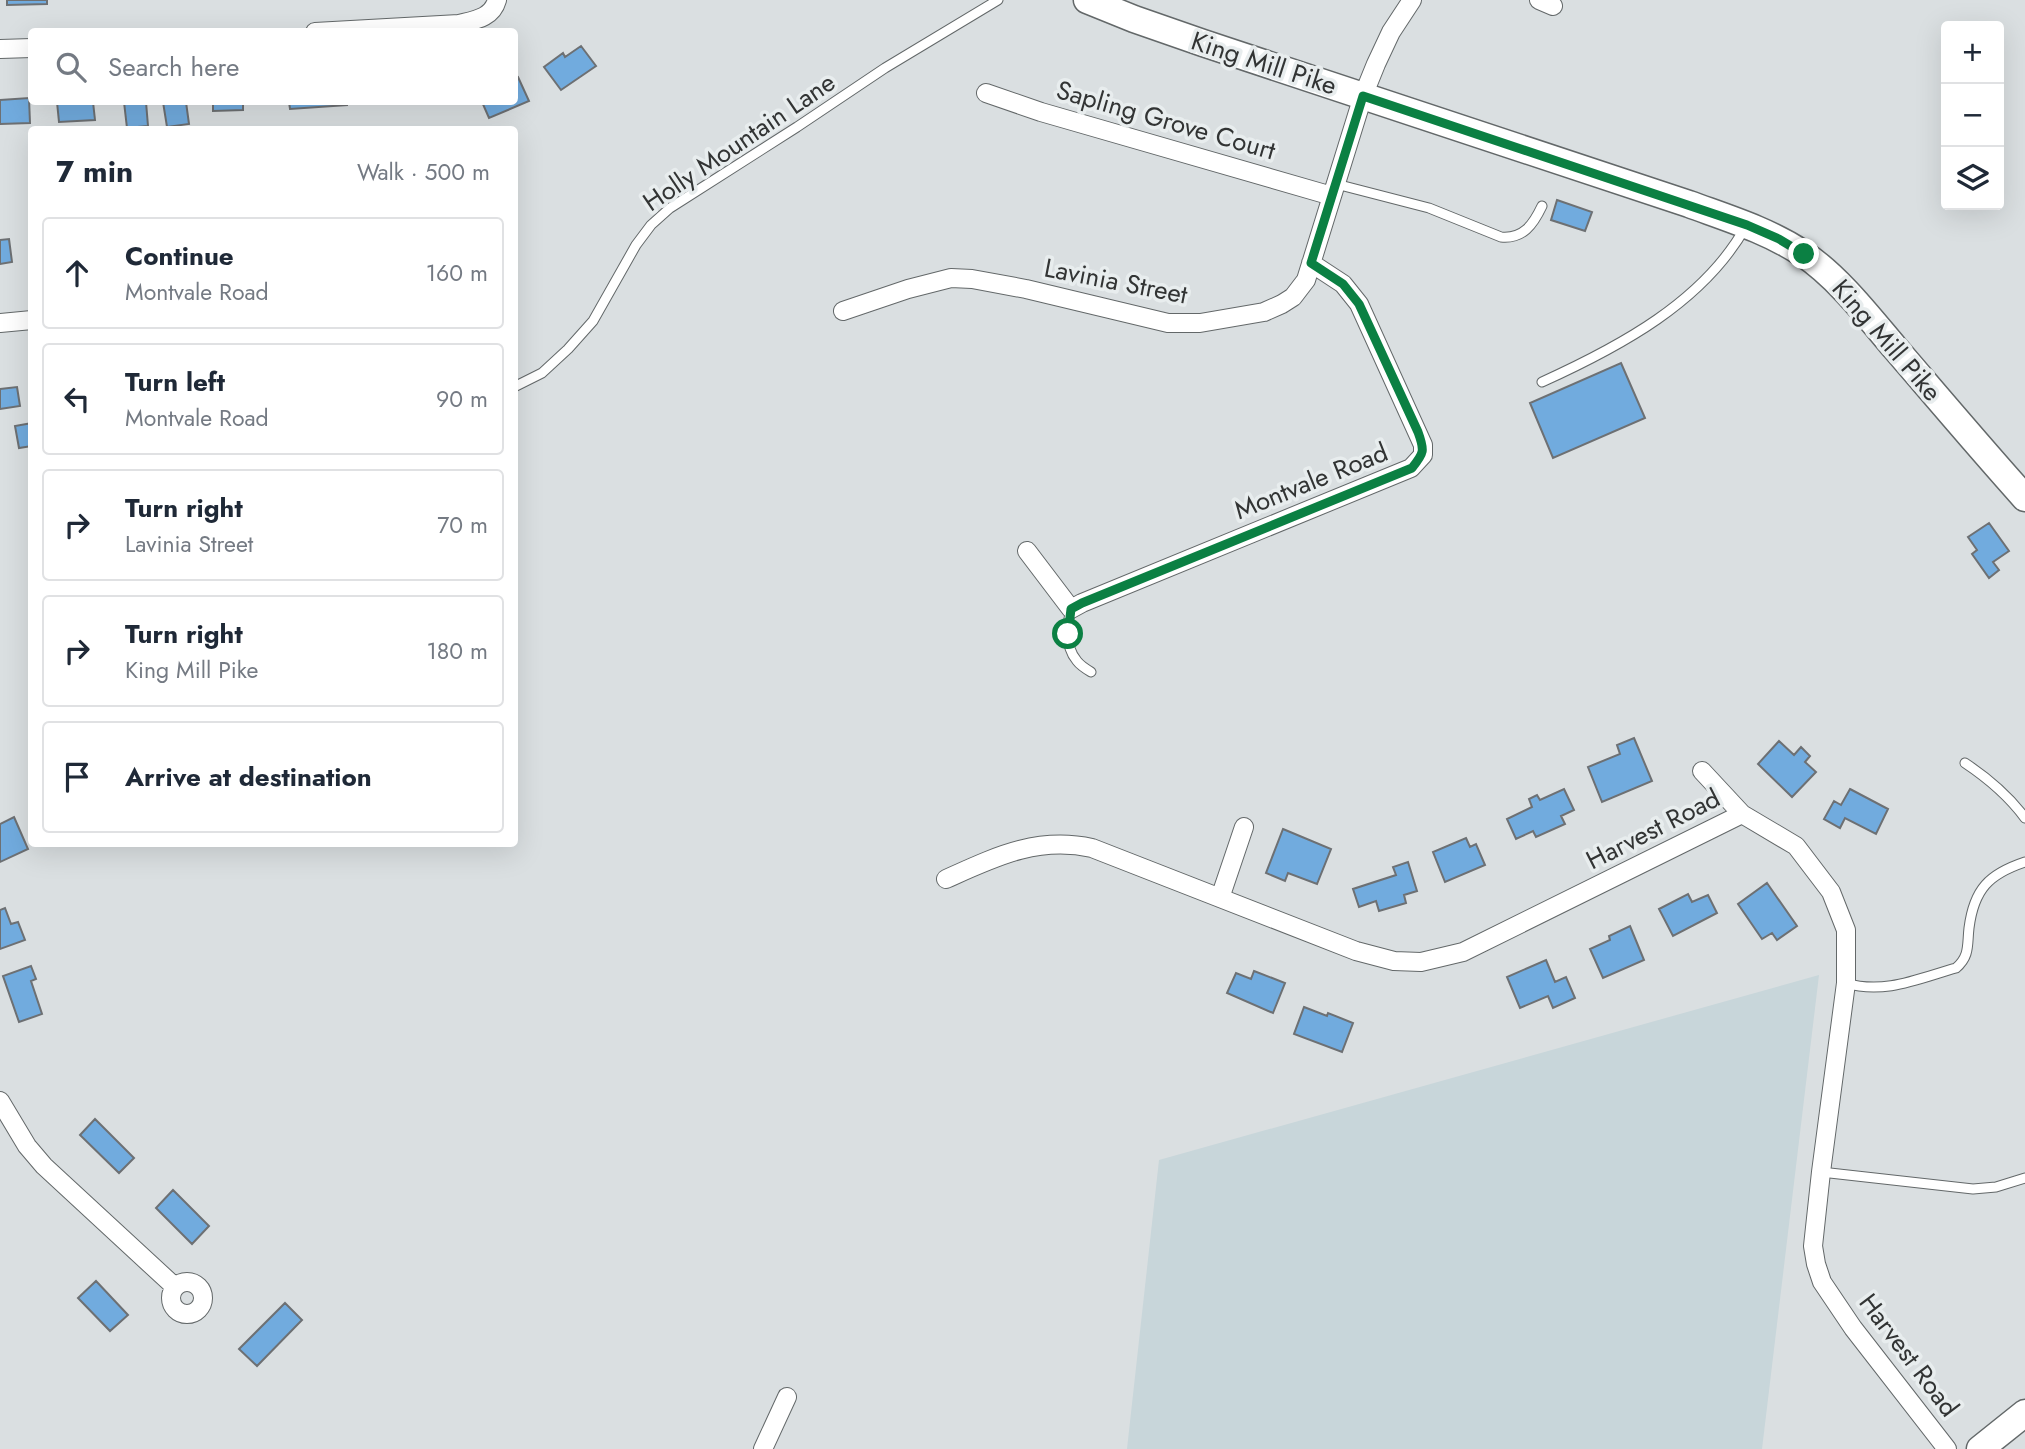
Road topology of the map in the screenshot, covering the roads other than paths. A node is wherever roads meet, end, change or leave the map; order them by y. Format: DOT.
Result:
graph roads {
  1 [pos="497,0"];
  2 [pos="999,0"];
  3 [pos="1087,0"];
  4 [pos="1412,0"];
  5 [pos="387,28"];
  6 [pos="28,48"];
  7 [pos="0,49"];
  8 [pos="986,93"];
  9 [pos="1363,96"];
  10 [pos="1334,190"];
  11 [pos="1542,206"];
  12 [pos="1747,225"];
  13 [pos="1311,263"];
  14 [pos="843,311"];
  15 [pos="28,320"];
  16 [pos="0,323"];
  17 [pos="1542,382"];
  18 [pos="518,385"];
  19 [pos="2025,498"];
  20 [pos="1027,551"];
  21 [pos="1071,609"];
  22 [pos="1091,672"];
  23 [pos="1965,763"];
  24 [pos="1702,771"];
  25 [pos="1742,814"];
  26 [pos="2025,818"];
  27 [pos="1244,828"];
  28 [pos="2025,862"];
  29 [pos="946,879"];
  30 [pos="1220,898"];
  31 [pos="1846,983"];
  32 [pos="0,1101"];
  33 [pos="1821,1172"];
  34 [pos="2025,1178"];
  35 [pos="175,1287"];
  36 [pos="788,1397"];
  37 [pos="2025,1413"];
  38 [pos="763,1449"];
  39 [pos="1948,1449"];
  40 [pos="1980,1449"];
  1 -- 5 [label="street"];
  2 -- 18 [label="lane, Holly Mountain Lane"];
  3 -- 9 [label="main road, King Mill Pike"];
  4 -- 9 [label="street, Lavinia Street"];
  6 -- 7 [label="street"];
  8 -- 10 [label="street, Sapling Grove Court"];
  9 -- 10 [label="street, Lavinia Street"];
  9 -- 12 [label="main road, King Mill Pike"];
  10 -- 11 [label="lane"];
  10 -- 13 [label="street, Lavinia Street"];
  12 -- 17 [label="lane"];
  12 -- 19 [label="main road, King Mill Pike"];
  13 -- 14 [label="street, Lavinia Street"];
  13 -- 21 [label="street, Montvale Road"];
  15 -- 16 [label="street"];
  20 -- 21 [label="street"];
  21 -- 22 [label="lane"];
  23 -- 26 [label="lane"];
  24 -- 25 [label="street"];
  25 -- 30 [label="street, Harvest Road"];
  25 -- 31 [label="street, Harvest Road"];
  27 -- 30 [label="street"];
  28 -- 31 [label="lane"];
  29 -- 30 [label="street, Harvest Road"];
  31 -- 33 [label="street, Harvest Road"];
  32 -- 35 [label="street"];
  33 -- 34 [label="lane"];
  33 -- 39 [label="street, Harvest Road"];
  36 -- 38 [label="street"];
  37 -- 40 [label="main road"];
}
